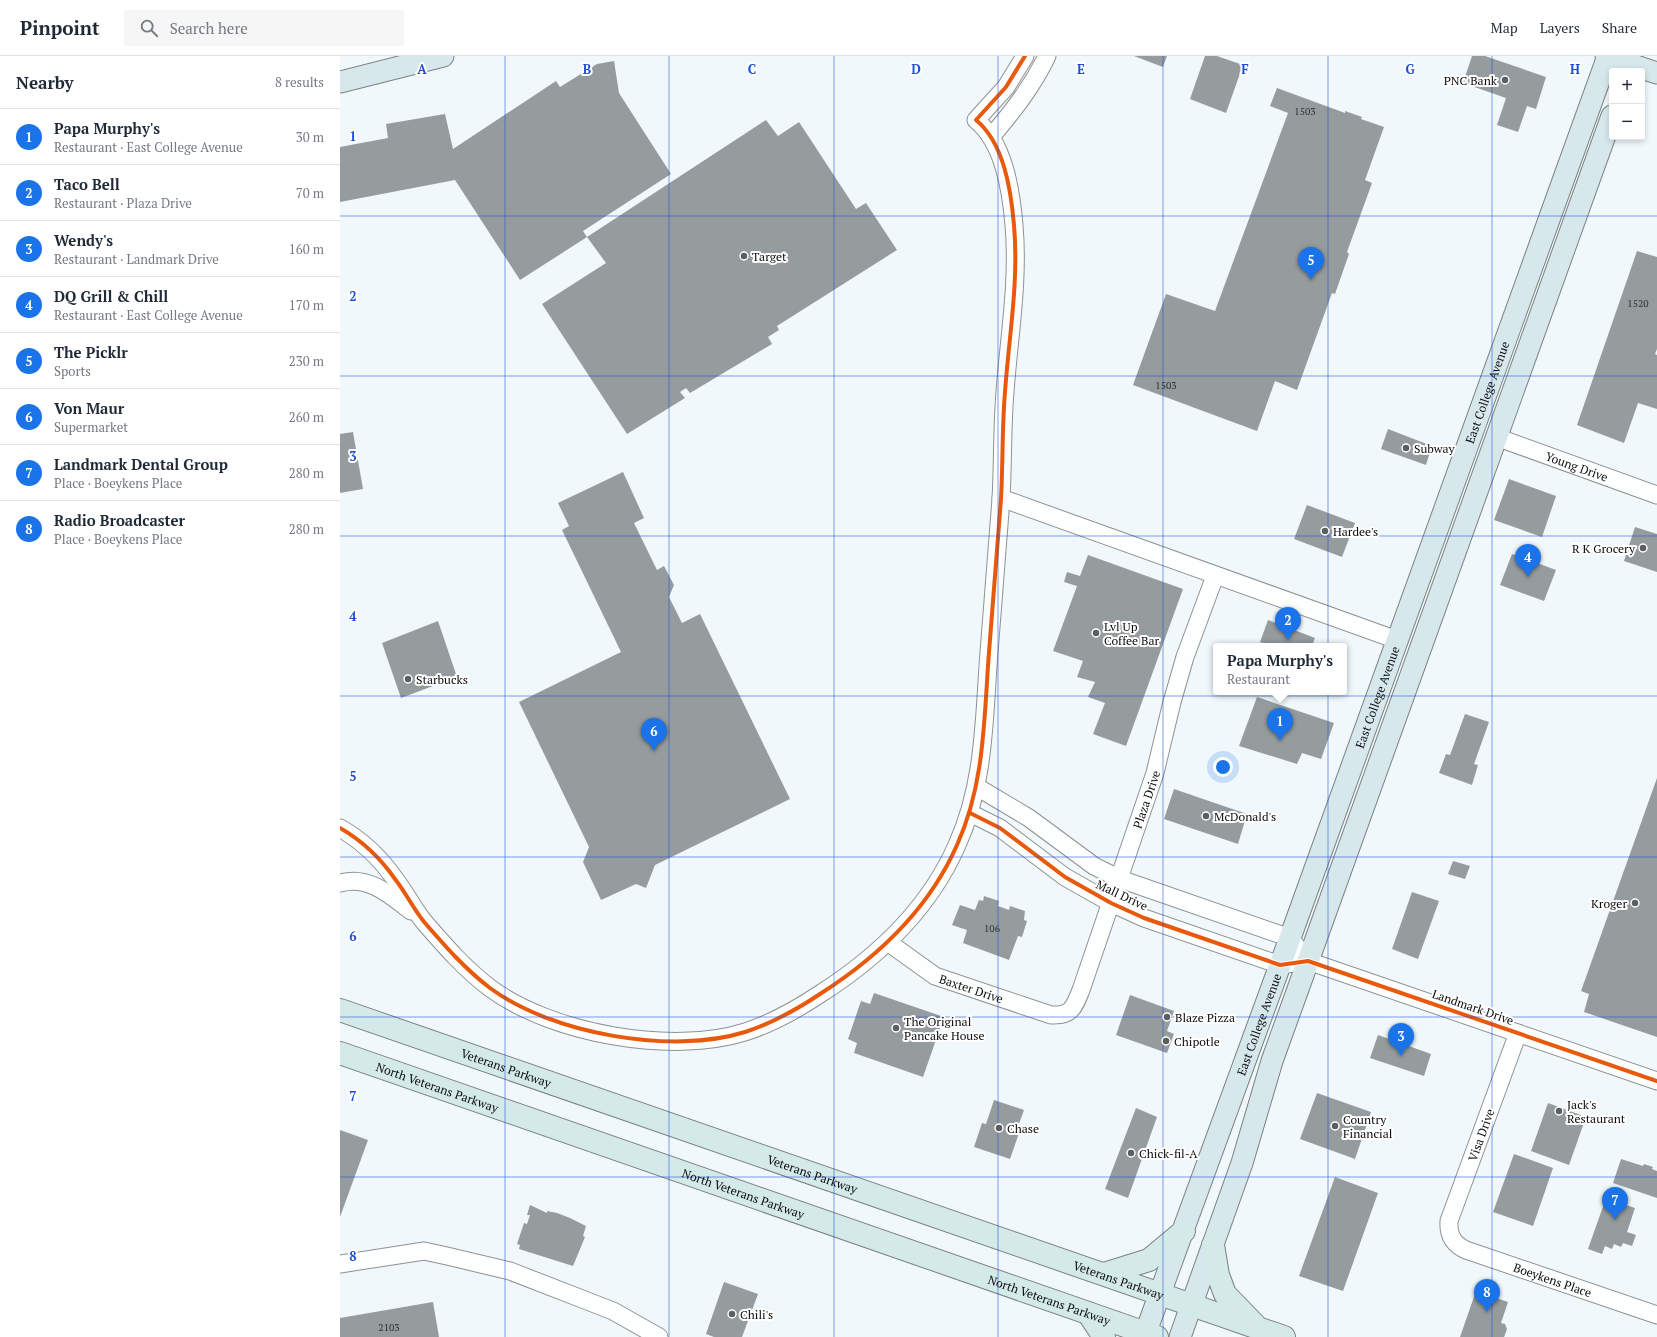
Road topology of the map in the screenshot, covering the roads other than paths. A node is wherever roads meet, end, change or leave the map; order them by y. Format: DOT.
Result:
graph roads {
  1 [pos="443,56"];
  2 [pos="1025,56"];
  3 [pos="1047,56"];
  4 [pos="1607,56"];
  5 [pos="1631,64"];
  6 [pos="1657,73"];
  7 [pos="340,82"];
  8 [pos="1609,124"];
  9 [pos="991,137"];
  10 [pos="1496,437"];
  11 [pos="1657,495"];
  12 [pos="1001,498"];
  13 [pos="1438,526"];
  14 [pos="1215,576"];
  15 [pos="1397,640"];
  16 [pos="1417,669"];
  17 [pos="976,787"];
  18 [pos="970,813"];
  19 [pos="340,828"];
  20 [pos="1120,879"];
  21 [pos="340,883"];
  22 [pos="1111,903"];
  23 [pos="421,919"];
  24 [pos="1290,938"];
  25 [pos="889,943"];
  26 [pos="1308,961"];
  27 [pos="1280,965"];
  28 [pos="342,1009"];
  29 [pos="1062,1016"];
  30 [pos="1518,1033"];
  31 [pos="340,1053"];
  32 [pos="1657,1081"];
  33 [pos="1184,1231"];
  34 [pos="1452,1238"];
  35 [pos="1213,1245"];
  36 [pos="340,1264"];
  37 [pos="1104,1274"];
  38 [pos="1160,1294"];
  39 [pos="1192,1305"];
  40 [pos="1088,1313"];
  41 [pos="1657,1315"];
  42 [pos="1257,1327"];
  43 [pos="1149,1336"];
  44 [pos="659,1337"];
  45 [pos="1104,1337"];
  46 [pos="1180,1337"];
  47 [pos="1284,1337"];
  1 -- 7 [label="main road"];
  2 -- 9 [label="street"];
  3 -- 9 [label="street"];
  4 -- 5 [label="main road"];
  4 -- 13 [label="main road, East College Avenue"];
  5 -- 6 [label="main road"];
  8 -- 10 [label="main road, East College Avenue"];
  9 -- 12 [label="street"];
  10 -- 11 [label="street, Young Drive"];
  10 -- 16 [label="main road, East College Avenue"];
  12 -- 14 [label="street"];
  12 -- 17 [label="street"];
  13 -- 15 [label="main road, East College Avenue"];
  13 -- 16 [label="main road"];
  14 -- 15 [label="street"];
  14 -- 20 [label="street, Plaza Drive"];
  15 -- 24 [label="main road, East College Avenue"];
  16 -- 26 [label="main road, East College Avenue"];
  17 -- 18 [label="street"];
  17 -- 20 [label="street, Mall Drive"];
  18 -- 22 [label="street, Mall Drive"];
  18 -- 25 [label="street"];
  19 -- 23 [label="street"];
  20 -- 22 [label="street, Plaza Drive"];
  20 -- 24 [label="street, Mall Drive"];
  21 -- 23 [label="street"];
  22 -- 27 [label="street, Mall Drive"];
  22 -- 29 [label="street, Plaza Drive"];
  23 -- 25 [label="street"];
  24 -- 26 [label="street"];
  24 -- 27 [label="main road, East College Avenue"];
  25 -- 29 [label="street, Baxter Drive"];
  26 -- 27 [label="street, Landmark Drive"];
  26 -- 30 [label="street, Landmark Drive"];
  26 -- 35 [label="main road, East College Avenue"];
  27 -- 33 [label="main road, East College Avenue"];
  28 -- 37 [label="highway, Veterans Parkway"];
  30 -- 32 [label="street, Landmark Drive"];
  30 -- 34 [label="street, Visa Drive"];
  31 -- 40 [label="highway, North Veterans Parkway"];
  33 -- 37 [label="highway"];
  33 -- 38 [label="main road, East College Avenue"];
  34 -- 41 [label="street, Boeykens Place"];
  35 -- 39 [label="main road, East College Avenue"];
  35 -- 42 [label="highway"];
  36 -- 44 [label="street"];
  37 -- 38 [label="highway, Veterans Parkway"];
  38 -- 39 [label="highway, Veterans Parkway"];
  38 -- 43 [label="main road, East College Avenue"];
  39 -- 42 [label="highway, Veterans Parkway"];
  39 -- 46 [label="main road, East College Avenue"];
  40 -- 43 [label="highway, North Veterans Parkway"];
  40 -- 45 [label="highway"];
  42 -- 47 [label="highway, Veterans Parkway"];
}
